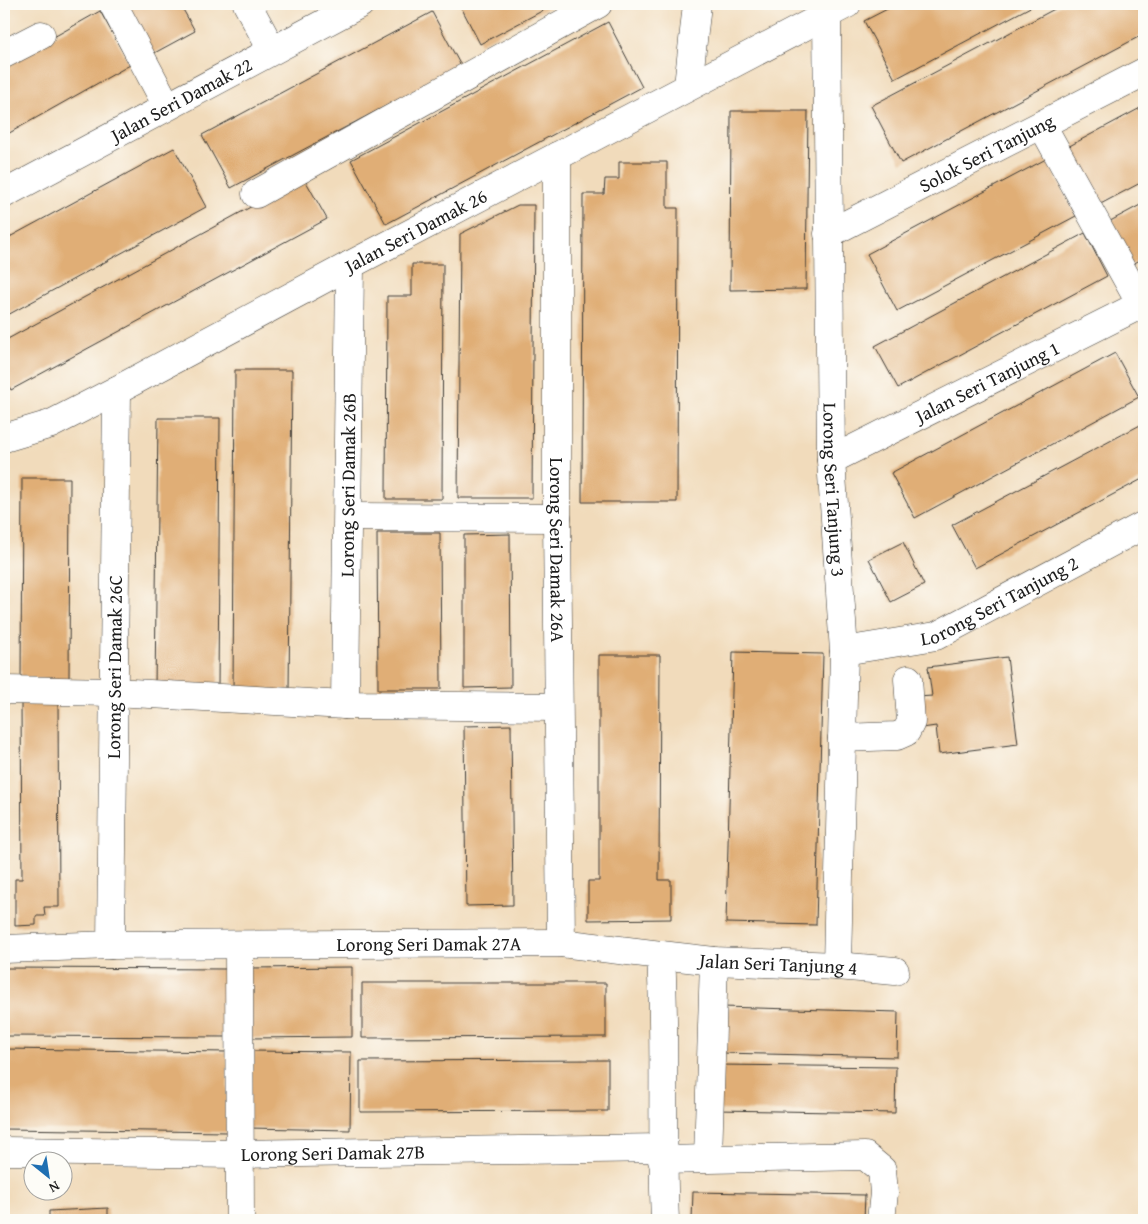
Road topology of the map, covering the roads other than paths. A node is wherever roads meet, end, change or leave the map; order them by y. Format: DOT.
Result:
graph roads {
  1 [pos="113,4"];
  2 [pos="248,4"];
  3 [pos="360,4"];
  4 [pos="598,4"];
  5 [pos="698,4"];
  6 [pos="837,9"];
  7 [pos="41,35"];
  8 [pos="272,50"];
  9 [pos="4,54"];
  10 [pos="1144,72"];
  11 [pos="688,86"];
  12 [pos="167,106"];
  13 [pos="1042,125"];
  14 [pos="557,156"];
  15 [pos="4,194"];
  16 [pos="256,194"];
  17 [pos="828,234"];
  18 [pos="350,265"];
  19 [pos="1143,306"];
  20 [pos="117,390"];
  21 [pos="4,438"];
  22 [pos="831,460"];
  23 [pos="348,517"];
  24 [pos="557,518"];
  25 [pos="1144,525"];
  26 [pos="844,651"];
  27 [pos="908,679"];
  28 [pos="4,690"];
  29 [pos="114,692"];
  30 [pos="345,705"];
  31 [pos="558,708"];
  32 [pos="842,738"];
  33 [pos="560,943"];
  34 [pos="111,945"];
  35 [pos="239,945"];
  36 [pos="4,949"];
  37 [pos="661,955"];
  38 [pos="714,961"];
  39 [pos="837,966"];
  40 [pos="895,971"];
  41 [pos="4,1151"];
  42 [pos="239,1154"];
  43 [pos="662,1154"];
  44 [pos="708,1158"];
  45 [pos="240,1220"];
  46 [pos="665,1220"];
  47 [pos="881,1220"];
  1 -- 12 [label="street"];
  2 -- 8 [label="street"];
  3 -- 8 [label="street, Jalan Seri Damak 22"];
  4 -- 16 [label="street"];
  5 -- 11 [label="street"];
  6 -- 11 [label="street, Jalan Seri Damak 26"];
  6 -- 17 [label="street, Lorong Seri Tanjung 3"];
  7 -- 9 [label="street"];
  8 -- 12 [label="street, Jalan Seri Damak 22"];
  10 -- 13 [label="street, Solok Seri Tanjung"];
  11 -- 14 [label="street, Jalan Seri Damak 26"];
  12 -- 15 [label="street, Jalan Seri Damak 22"];
  13 -- 17 [label="street, Solok Seri Tanjung"];
  13 -- 19 [label="street"];
  14 -- 18 [label="street, Jalan Seri Damak 26"];
  14 -- 24 [label="street, Lorong Seri Damak 26A"];
  17 -- 22 [label="street, Lorong Seri Tanjung 3"];
  18 -- 20 [label="street, Jalan Seri Damak 26"];
  18 -- 23 [label="street, Lorong Seri Damak 26B"];
  19 -- 22 [label="street, Jalan Seri Tanjung 1"];
  20 -- 21 [label="street, Jalan Seri Damak 26"];
  20 -- 29 [label="street, Lorong Seri Damak 26C"];
  22 -- 26 [label="street, Lorong Seri Tanjung 3"];
  23 -- 24 [label="street"];
  23 -- 30 [label="street, Lorong Seri Damak 26B"];
  24 -- 31 [label="street, Lorong Seri Damak 26A"];
  25 -- 26 [label="street, Lorong Seri Tanjung 2"];
  26 -- 32 [label="street, Lorong Seri Tanjung 3"];
  27 -- 32 [label="street"];
  28 -- 29 [label="street"];
  29 -- 30 [label="street"];
  29 -- 34 [label="street, Lorong Seri Damak 26C"];
  30 -- 31 [label="street"];
  31 -- 33 [label="street, Lorong Seri Damak 26A"];
  32 -- 39 [label="street, Lorong Seri Tanjung 3"];
  33 -- 35 [label="street, Lorong Seri Damak 27A"];
  33 -- 37 [label="street, Lorong Seri Damak 27A"];
  34 -- 35 [label="street, Lorong Seri Damak 27A"];
  34 -- 36 [label="street, Lorong Seri Damak 27A"];
  35 -- 42 [label="street"];
  37 -- 38 [label="street, Jalan Seri Tanjung 4"];
  37 -- 43 [label="street"];
  38 -- 39 [label="street, Jalan Seri Tanjung 4"];
  38 -- 44 [label="street"];
  39 -- 40 [label="street, Jalan Seri Tanjung 4"];
  41 -- 42 [label="street, Lorong Seri Damak 27B"];
  42 -- 43 [label="street, Lorong Seri Damak 27B"];
  42 -- 45 [label="street"];
  43 -- 44 [label="street, Lorong Seri Damak 27B"];
  43 -- 46 [label="street"];
  44 -- 47 [label="street, Lorong Seri Damak 27B"];
}
